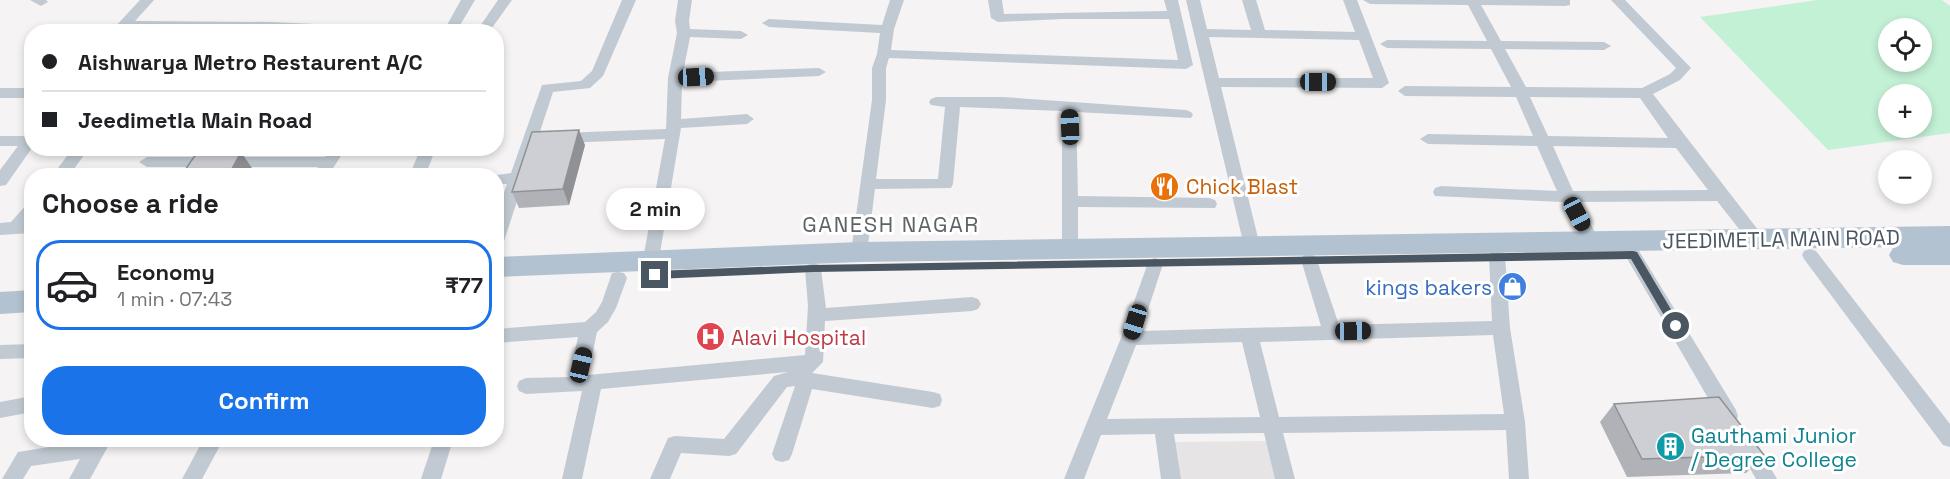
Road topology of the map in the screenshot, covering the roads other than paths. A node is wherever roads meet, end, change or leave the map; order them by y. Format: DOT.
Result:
graph roads {
  1 [pos="147,0"];
  2 [pos="468,0"];
  3 [pos="505,0"];
  4 [pos="629,0"];
  5 [pos="685,0"];
  6 [pos="897,0"];
  7 [pos="911,0"];
  8 [pos="995,0"];
  9 [pos="1056,0"];
  10 [pos="1171,0"];
  11 [pos="1193,0"];
  12 [pos="1249,0"];
  13 [pos="1350,0"];
  14 [pos="1370,0"];
  15 [pos="1618,0"];
  16 [pos="1473,1"];
  17 [pos="1565,2"];
  18 [pos="1062,15"];
  19 [pos="1174,15"];
  20 [pos="769,23"];
  21 [pos="124,24"];
  22 [pos="454,24"];
  23 [pos="488,24"];
  24 [pos="887,29"];
  25 [pos="684,33"];
  26 [pos="1202,33"];
  27 [pos="741,34"];
  28 [pos="1259,34"];
  29 [pos="1364,36"];
  30 [pos="1387,44"];
  31 [pos="1495,45"];
  32 [pos="1604,46"];
  33 [pos="884,54"];
  34 [pos="819,72"];
  35 [pos="675,78"];
  36 [pos="1212,82"];
  37 [pos="1405,91"];
  38 [pos="1521,92"];
  39 [pos="0,93"];
  40 [pos="24,93"];
  41 [pos="1644,93"];
  42 [pos="936,102"];
  43 [pos="953,102"];
  44 [pos="1069,107"];
  45 [pos="1186,115"];
  46 [pos="747,119"];
  47 [pos="673,129"];
  48 [pos="1428,139"];
  49 [pos="24,140"];
  50 [pos="531,140"];
  51 [pos="0,141"];
  52 [pos="1542,141"];
  53 [pos="1680,143"];
  54 [pos="24,148"];
  55 [pos="334,156"];
  56 [pos="147,162"];
  57 [pos="330,162"];
  58 [pos="326,168"];
  59 [pos="517,178"];
  60 [pos="504,179"];
  61 [pos="0,181"];
  62 [pos="867,184"];
  63 [pos="1441,192"];
  64 [pos="1721,195"];
  65 [pos="1568,197"];
  66 [pos="1070,201"];
  67 [pos="1209,204"];
  68 [pos="504,217"];
  69 [pos="1950,236"];
  70 [pos="1756,239"];
  71 [pos="1592,242"];
  72 [pos="1252,246"];
  73 [pos="1070,250"];
  74 [pos="1354,251"];
  75 [pos="859,252"];
  76 [pos="1633,255"];
  77 [pos="1810,255"];
  78 [pos="1950,255"];
  79 [pos="1497,256"];
  80 [pos="651,259"];
  81 [pos="1309,260"];
  82 [pos="1155,264"];
  83 [pos="504,267"];
  84 [pos="813,268"];
  85 [pos="618,278"];
  86 [pos="504,282"];
  87 [pos="24,288"];
  88 [pos="0,289"];
  89 [pos="24,302"];
  90 [pos="0,303"];
  91 [pos="972,303"];
  92 [pos="817,315"];
  93 [pos="1501,328"];
  94 [pos="589,329"];
  95 [pos="1332,331"];
  96 [pos="504,335"];
  97 [pos="1249,335"];
  98 [pos="1130,339"];
  99 [pos="24,351"];
  100 [pos="0,352"];
  101 [pos="804,373"];
  102 [pos="585,383"];
  103 [pos="526,386"];
  104 [pos="933,400"];
  105 [pos="24,406"];
  106 [pos="0,410"];
  107 [pos="1515,422"];
  108 [pos="1271,424"];
  109 [pos="1163,427"];
  110 [pos="1095,428"];
  111 [pos="1950,439"];
  112 [pos="84,447"];
  113 [pos="98,447"];
  114 [pos="209,447"];
  115 [pos="441,447"];
  116 [pos="782,454"];
  117 [pos="12,479"];
  118 [pos="79,479"];
  119 [pos="192,479"];
  120 [pos="431,479"];
  121 [pos="572,479"];
  122 [pos="660,479"];
  123 [pos="1074,479"];
  124 [pos="1171,479"];
  125 [pos="1285,479"];
  126 [pos="1520,479"];
  127 [pos="1767,479"];
  1 -- 21 [label="street"];
  2 -- 22 [label="street"];
  3 -- 23 [label="street"];
  4 -- 50 [label="street"];
  5 -- 25 [label="street"];
  6 -- 7 [label="street"];
  6 -- 24 [label="street"];
  8 -- 18 [label="street"];
  9 -- 18 [label="street"];
  10 -- 19 [label="street"];
  11 -- 26 [label="street"];
  12 -- 28 [label="street"];
  13 -- 29 [label="street"];
  14 -- 16 [label="street"];
  15 -- 41 [label="street"];
  16 -- 17 [label="street"];
  16 -- 31 [label="street"];
  18 -- 19 [label="street"];
  19 -- 33 [label="street"];
  20 -- 24 [label="street"];
  24 -- 33 [label="street"];
  25 -- 27 [label="street"];
  25 -- 35 [label="street"];
  26 -- 28 [label="street"];
  26 -- 36 [label="street"];
  28 -- 29 [label="street"];
  29 -- 36 [label="street"];
  30 -- 31 [label="street"];
  31 -- 32 [label="street"];
  31 -- 38 [label="street"];
  33 -- 62 [label="street"];
  34 -- 35 [label="street"];
  35 -- 47 [label="street"];
  36 -- 72 [label="street"];
  37 -- 38 [label="street"];
  38 -- 41 [label="street"];
  38 -- 52 [label="street"];
  39 -- 40 [label="street"];
  41 -- 53 [label="street"];
  42 -- 43 [label="street"];
  43 -- 44 [label="street"];
  43 -- 62 [label="street"];
  44 -- 45 [label="street"];
  44 -- 66 [label="street"];
  46 -- 47 [label="street"];
  47 -- 50 [label="street"];
  47 -- 80 [label="street"];
  48 -- 52 [label="street"];
  49 -- 51 [label="street"];
  50 -- 59 [label="street"];
  52 -- 53 [label="street"];
  52 -- 65 [label="street"];
  53 -- 64 [label="street"];
  54 -- 61 [label="street"];
  55 -- 57 [label="street"];
  56 -- 57 [label="street"];
  57 -- 58 [label="street"];
  59 -- 60 [label="street"];
  59 -- 68 [label="street"];
  62 -- 75 [label="street"];
  63 -- 65 [label="street"];
  64 -- 65 [label="street"];
  64 -- 70 [label="street"];
  65 -- 71 [label="street"];
  66 -- 67 [label="street"];
  66 -- 73 [label="street"];
  69 -- 70 [label="main road, JEEDIMETLA MAIN ROAD"];
  70 -- 71 [label="main road, JEEDIMETLA MAIN ROAD"];
  71 -- 74 [label="main road, JEEDIMETLA MAIN ROAD"];
  72 -- 73 [label="main road, JEEDIMETLA MAIN ROAD"];
  72 -- 74 [label="main road, JEEDIMETLA MAIN ROAD"];
  73 -- 75 [label="main road, JEEDIMETLA MAIN ROAD"];
  74 -- 79 [label="main road, JEEDIMETLA MAIN ROAD"];
  74 -- 81 [label="main road, JEEDIMETLA MAIN ROAD"];
  75 -- 80 [label="main road, JEEDIMETLA MAIN ROAD"];
  76 -- 77 [label="main road, JEEDIMETLA MAIN ROAD"];
  76 -- 79 [label="main road, JEEDIMETLA MAIN ROAD"];
  76 -- 127 [label="street"];
  77 -- 78 [label="main road, JEEDIMETLA MAIN ROAD"];
  77 -- 111 [label="street"];
  79 -- 93 [label="street"];
  80 -- 83 [label="main road, JEEDIMETLA MAIN ROAD"];
  81 -- 82 [label="main road, JEEDIMETLA MAIN ROAD"];
  81 -- 95 [label="street"];
  82 -- 84 [label="main road, JEEDIMETLA MAIN ROAD"];
  82 -- 98 [label="street"];
  84 -- 85 [label="main road, JEEDIMETLA MAIN ROAD"];
  84 -- 92 [label="street"];
  85 -- 86 [label="main road, JEEDIMETLA MAIN ROAD"];
  85 -- 94 [label="street"];
  87 -- 88 [label="main road"];
  89 -- 90 [label="main road"];
  91 -- 92 [label="street"];
  92 -- 101 [label="street"];
  93 -- 95 [label="street"];
  93 -- 107 [label="street"];
  94 -- 96 [label="street"];
  94 -- 102 [label="street"];
  95 -- 97 [label="street"];
  97 -- 98 [label="street"];
  97 -- 108 [label="street"];
  98 -- 110 [label="street"];
  99 -- 100 [label="street"];
  101 -- 102 [label="street"];
  101 -- 104 [label="street"];
  101 -- 116 [label="street"];
  101 -- 122 [label="street"];
  102 -- 103 [label="street"];
  102 -- 121 [label="street"];
  105 -- 106 [label="street"];
  107 -- 108 [label="street"];
  107 -- 126 [label="street"];
  108 -- 109 [label="street"];
  108 -- 125 [label="street"];
  109 -- 110 [label="street"];
  109 -- 124 [label="street"];
  110 -- 123 [label="street"];
  112 -- 117 [label="street"];
  113 -- 118 [label="street"];
  114 -- 119 [label="street"];
  115 -- 120 [label="street"];
}
